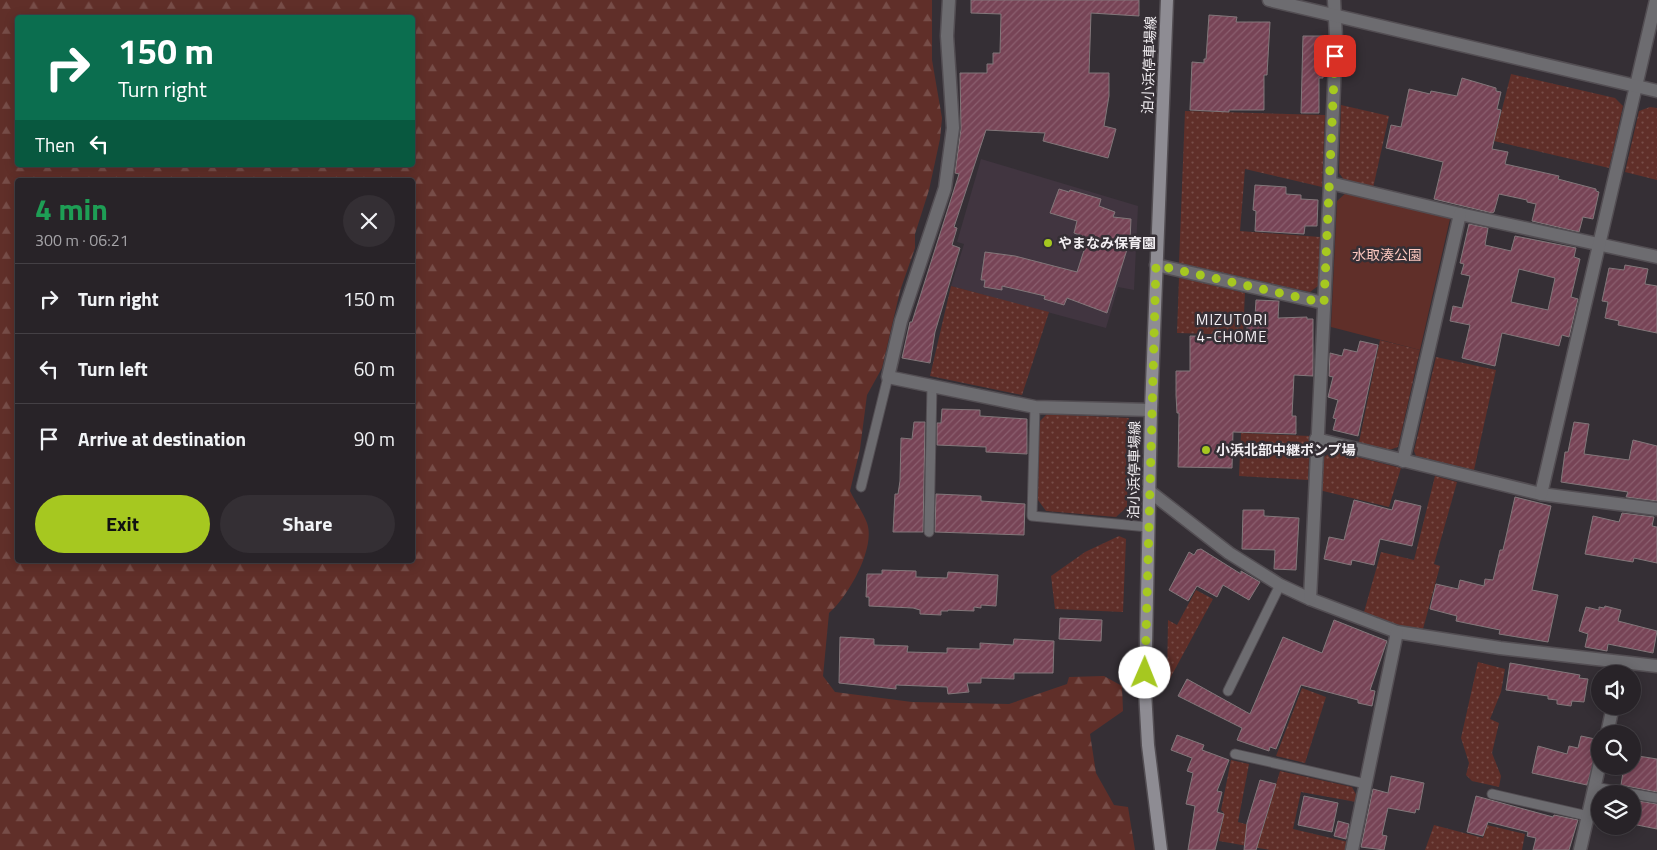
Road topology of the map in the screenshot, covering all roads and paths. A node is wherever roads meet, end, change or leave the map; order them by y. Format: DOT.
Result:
graph roads {
  1 [pos="949,0"];
  2 [pos="1167,0"];
  3 [pos="1269,0"];
  4 [pos="1334,0"];
  5 [pos="1656,0"];
  6 [pos="1334,15"];
  7 [pos="1635,86"];
  8 [pos="1657,91"];
  9 [pos="1330,183"];
  10 [pos="1460,214"];
  11 [pos="1598,244"];
  12 [pos="1657,257"];
  13 [pos="1156,265"];
  14 [pos="1324,303"];
  15 [pos="888,377"];
  16 [pos="932,386"];
  17 [pos="1035,406"];
  18 [pos="1151,410"];
  19 [pos="1316,439"];
  20 [pos="1403,461"];
  21 [pos="861,487"];
  22 [pos="1149,491"];
  23 [pos="1541,494"];
  24 [pos="1657,509"];
  25 [pos="1148,527"];
  26 [pos="929,532"];
  27 [pos="1280,584"];
  28 [pos="1310,599"];
  29 [pos="1397,632"];
  30 [pos="1604,665"];
  31 [pos="1657,666"];
  32 [pos="1641,667"];
  33 [pos="1228,691"];
  34 [pos="1235,754"];
  35 [pos="1366,784"];
  36 [pos="1492,794"];
  37 [pos="1641,795"];
  38 [pos="1657,798"];
  39 [pos="1591,802"];
  40 [pos="1588,816"];
  41 [pos="1161,850"];
  42 [pos="1352,850"];
  43 [pos="1580,850"];
  1 -- 15 [label="street"];
  2 -- 13 [label="main road, 泊小浜停車場線"];
  3 -- 6 [label="street"];
  4 -- 6 [label="street"];
  5 -- 7 [label="street"];
  6 -- 7 [label="street"];
  6 -- 9 [label="street"];
  7 -- 8 [label="street"];
  7 -- 11 [label="street"];
  9 -- 10 [label="street"];
  9 -- 14 [label="street"];
  10 -- 11 [label="street"];
  10 -- 20 [label="street"];
  11 -- 12 [label="street"];
  11 -- 23 [label="street"];
  13 -- 14 [label="street"];
  13 -- 18 [label="main road, 泊小浜停車場線"];
  14 -- 19 [label="street"];
  15 -- 16 [label="street"];
  15 -- 21 [label="lane"];
  16 -- 17 [label="street"];
  16 -- 26 [label="lane"];
  17 -- 18 [label="street"];
  17 -- 25 [label="lane"];
  18 -- 22 [label="main road, 泊小浜停車場線"];
  19 -- 20 [label="street"];
  19 -- 28 [label="street"];
  20 -- 23 [label="street"];
  22 -- 25 [label="main road, 泊小浜停車場線"];
  22 -- 27 [label="street"];
  23 -- 24 [label="street"];
  25 -- 41 [label="main road, 泊小浜停車場線"];
  27 -- 28 [label="street"];
  27 -- 33 [label="lane"];
  28 -- 29 [label="street"];
  29 -- 30 [label="street"];
  29 -- 35 [label="street"];
  31 -- 32 [label="street"];
  34 -- 35 [label="lane"];
  35 -- 42 [label="street"];
  36 -- 40 [label="lane"];
  37 -- 38 [label="lane"];
  39 -- 40 [label="street"];
  40 -- 43 [label="street"];
}
